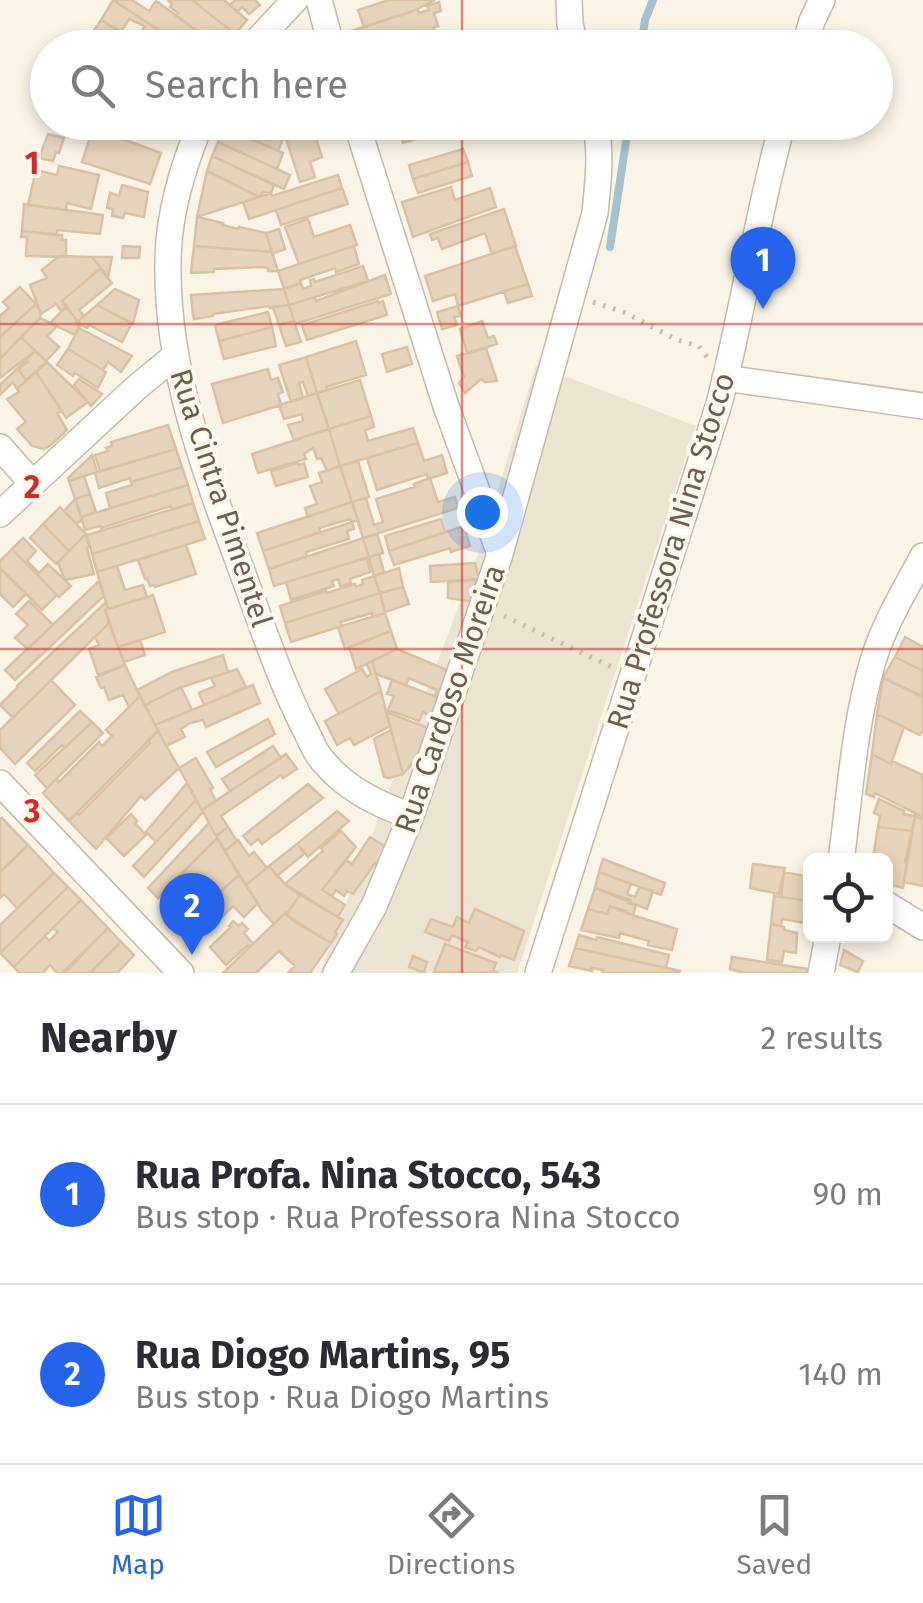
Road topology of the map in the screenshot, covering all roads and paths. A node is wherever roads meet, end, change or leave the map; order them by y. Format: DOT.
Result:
graph roads {
  1 [pos="295,0"];
  2 [pos="320,0"];
  3 [pos="569,0"];
  4 [pos="822,0"];
  5 [pos="267,30"];
  6 [pos="328,30"];
  7 [pos="572,30"];
  8 [pos="810,30"];
  9 [pos="194,140"];
  10 [pos="362,140"];
  11 [pos="598,140"];
  12 [pos="779,140"];
  13 [pos="572,294"];
  14 [pos="176,355"];
  15 [pos="725,380"];
  16 [pos="923,406"];
  17 [pos="0,447"];
  18 [pos="32,483"];
  19 [pos="0,514"];
  20 [pos="500,554"];
  21 [pos="923,556"];
  22 [pos="482,606"];
  23 [pos="633,677"];
  24 [pos="0,783"];
  25 [pos="411,816"];
  26 [pos="842,853"];
  27 [pos="893,908"];
  28 [pos="923,927"];
  29 [pos="827,943"];
  30 [pos="182,973"];
  31 [pos="336,973"];
  32 [pos="538,973"];
  33 [pos="821,973"];
  1 -- 5 [label="street"];
  2 -- 6 [label="street"];
  3 -- 7 [label="street"];
  4 -- 8 [label="street"];
  9 -- 14 [label="street, Rua Cintra Pimentel"];
  10 -- 20 [label="street"];
  11 -- 13 [label="street, Rua Cardoso Moreira"];
  12 -- 15 [label="street, Rua Professora Nina Stocco"];
  13 -- 15 [label="path"];
  13 -- 20 [label="street, Rua Cardoso Moreira"];
  14 -- 18 [label="street"];
  14 -- 25 [label="street, Rua Cintra Pimentel"];
  15 -- 16 [label="street"];
  15 -- 23 [label="street, Rua Professora Nina Stocco"];
  17 -- 18 [label="street"];
  18 -- 19 [label="street"];
  20 -- 22 [label="street, Rua Cardoso Moreira"];
  21 -- 26 [label="street"];
  22 -- 23 [label="path"];
  22 -- 25 [label="street, Rua Cardoso Moreira"];
  23 -- 32 [label="street, Rua Professora Nina Stocco"];
  24 -- 30 [label="street"];
  25 -- 31 [label="street, Rua Cardoso Moreira"];
  27 -- 28 [label="street"];
  29 -- 33 [label="street"];
}
